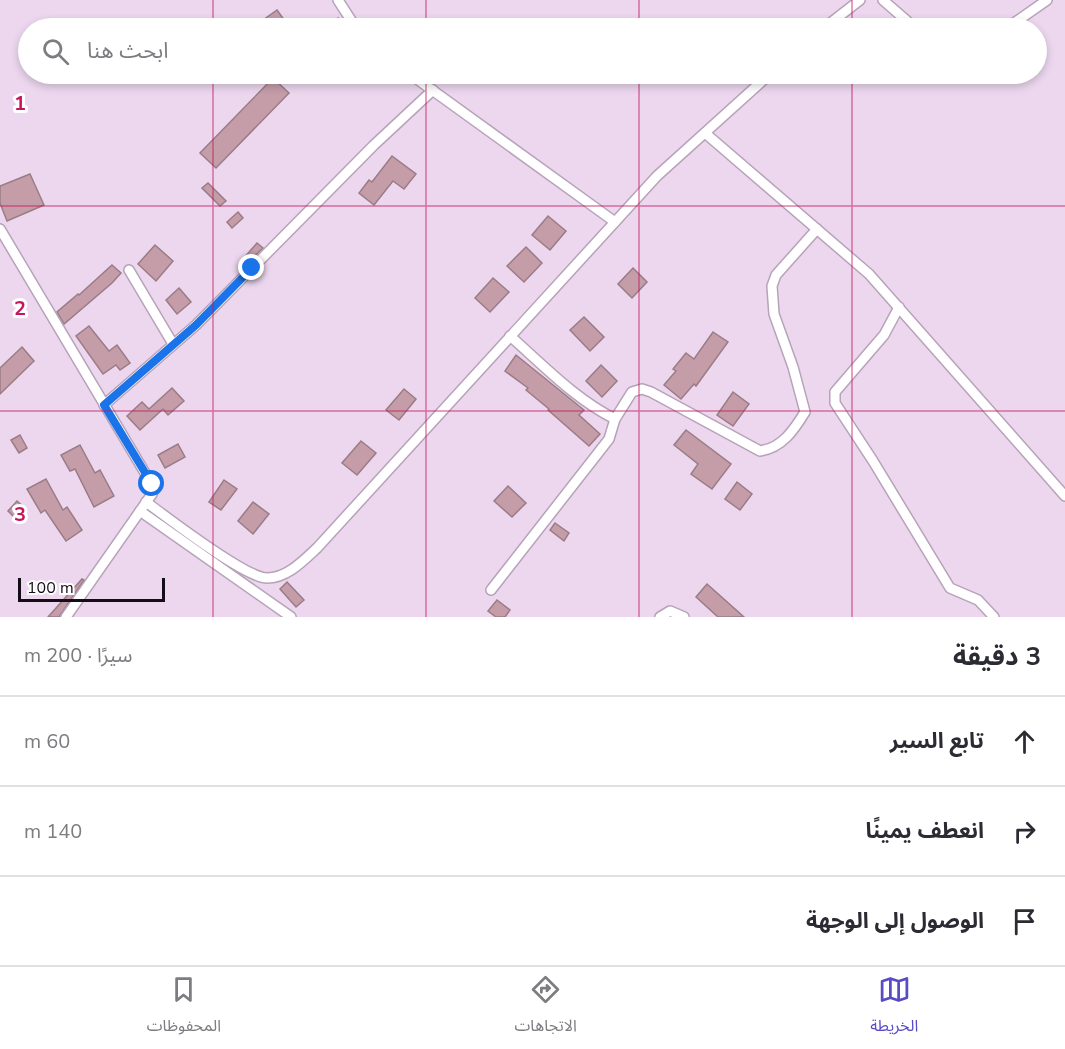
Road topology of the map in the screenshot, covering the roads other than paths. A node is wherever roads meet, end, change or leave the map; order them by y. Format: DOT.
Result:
graph roads {
  1 [pos="338,0"];
  2 [pos="860,0"];
  3 [pos="883,0"];
  4 [pos="1047,0"];
  5 [pos="350,18"];
  6 [pos="837,18"];
  7 [pos="904,18"];
  8 [pos="1021,18"];
  9 [pos="425,84"];
  10 [pos="759,84"];
  11 [pos="433,90"];
  12 [pos="705,134"];
  13 [pos="615,222"];
  14 [pos="817,229"];
  15 [pos="0,230"];
  16 [pos="129,270"];
  17 [pos="899,307"];
  18 [pos="510,336"];
  19 [pos="173,344"];
  20 [pos="104,405"];
  21 [pos="615,418"];
  22 [pos="1065,496"];
  23 [pos="146,502"];
  24 [pos="140,511"];
  25 [pos="491,590"];
  26 [pos="66,617"];
  27 [pos="291,617"];
  28 [pos="660,617"];
  29 [pos="684,617"];
  30 [pos="994,617"];
  1 -- 5 [label="street"];
  2 -- 6 [label="street"];
  3 -- 7 [label="street"];
  4 -- 8 [label="street"];
  9 -- 11 [label="street"];
  10 -- 12 [label="street"];
  11 -- 13 [label="street"];
  11 -- 19 [label="street"];
  12 -- 13 [label="street"];
  12 -- 14 [label="street"];
  13 -- 18 [label="street"];
  14 -- 17 [label="street"];
  14 -- 21 [label="street"];
  15 -- 20 [label="street"];
  16 -- 19 [label="street"];
  17 -- 22 [label="street"];
  17 -- 30 [label="street"];
  18 -- 21 [label="street"];
  18 -- 23 [label="street"];
  19 -- 20 [label="street"];
  20 -- 23 [label="street"];
  21 -- 25 [label="street"];
  23 -- 24 [label="street"];
  24 -- 26 [label="street"];
  24 -- 27 [label="street"];
  28 -- 29 [label="street"];
}
